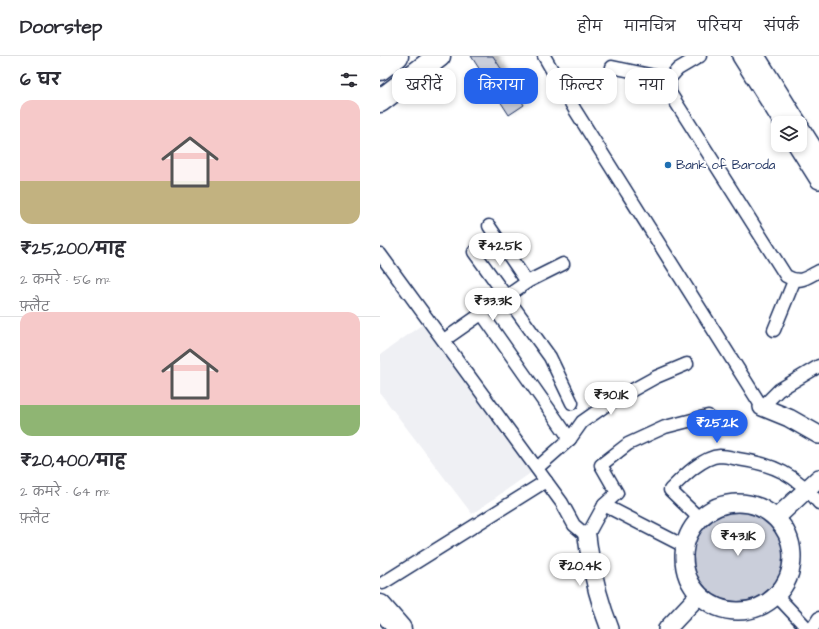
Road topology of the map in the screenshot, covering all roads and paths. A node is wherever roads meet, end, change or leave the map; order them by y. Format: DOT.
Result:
graph roads {
  1 [pos="398,56"];
  2 [pos="423,56"];
  3 [pos="439,56"];
  4 [pos="544,56"];
  5 [pos="700,56"];
  6 [pos="741,56"];
  7 [pos="756,56"];
  8 [pos="612,67"];
  9 [pos="380,69"];
  10 [pos="678,69"];
  11 [pos="625,70"];
  12 [pos="380,89"];
  13 [pos="380,101"];
  14 [pos="677,104"];
  15 [pos="779,116"];
  16 [pos="794,116"];
  17 [pos="807,138"];
  18 [pos="801,152"];
  19 [pos="819,157"];
  20 [pos="819,180"];
  21 [pos="489,226"];
  22 [pos="474,252"];
  23 [pos="380,254"];
  24 [pos="564,264"];
  25 [pos="819,271"];
  26 [pos="794,281"];
  27 [pos="527,282"];
  28 [pos="507,297"];
  29 [pos="482,314"];
  30 [pos="774,330"];
  31 [pos="444,340"];
  32 [pos="687,364"];
  33 [pos="819,366"];
  34 [pos="572,403"];
  35 [pos="762,407"];
  36 [pos="708,416"];
  37 [pos="819,435"];
  38 [pos="570,439"];
  39 [pos="537,468"];
  40 [pos="546,481"];
  41 [pos="813,483"];
  42 [pos="819,503"];
  43 [pos="604,505"];
  44 [pos="776,518"];
  45 [pos="700,519"];
  46 [pos="587,536"];
  47 [pos="684,546"];
  48 [pos="383,583"];
  49 [pos="699,595"];
  50 [pos="776,596"];
  51 [pos="380,606"];
  52 [pos="819,618"];
  53 [pos="400,629"];
  54 [pos="610,629"];
  55 [pos="667,629"];
  56 [pos="808,629"];
  57 [pos="812,629"];
  1 -- 9 [label="highway"];
  2 -- 12 [label="highway"];
  3 -- 13 [label="highway"];
  4 -- 35 [label="street"];
  5 -- 10 [label="street"];
  6 -- 15 [label="street"];
  7 -- 16 [label="street"];
  8 -- 11 [label="street"];
  14 -- 26 [label="street"];
  17 -- 19 [label="street"];
  18 -- 20 [label="street"];
  21 -- 27 [label="street"];
  22 -- 28 [label="street"];
  23 -- 31 [label="street"];
  24 -- 27 [label="street"];
  25 -- 26 [label="street"];
  26 -- 30 [label="street"];
  27 -- 28 [label="street"];
  28 -- 29 [label="street"];
  28 -- 34 [label="street"];
  29 -- 31 [label="street"];
  29 -- 38 [label="street"];
  31 -- 39 [label="street"];
  32 -- 38 [label="street"];
  33 -- 35 [label="street"];
  35 -- 37 [label="street"];
  36 -- 43 [label="street"];
  38 -- 39 [label="street"];
  39 -- 40 [label="street"];
  40 -- 46 [label="street"];
  40 -- 48 [label="street"];
  41 -- 42 [label="street"];
  41 -- 44 [label="street"];
  41 -- 45 [label="street"];
  43 -- 46 [label="street"];
  43 -- 47 [label="street"];
  44 -- 45 [label="street"];
  44 -- 50 [label="street"];
  45 -- 47 [label="street"];
  46 -- 54 [label="street"];
  47 -- 49 [label="street"];
  49 -- 50 [label="street"];
  49 -- 55 [label="street"];
  50 -- 56 [label="street"];
  51 -- 53 [label="highway"];
  52 -- 57 [label="street"];
}
